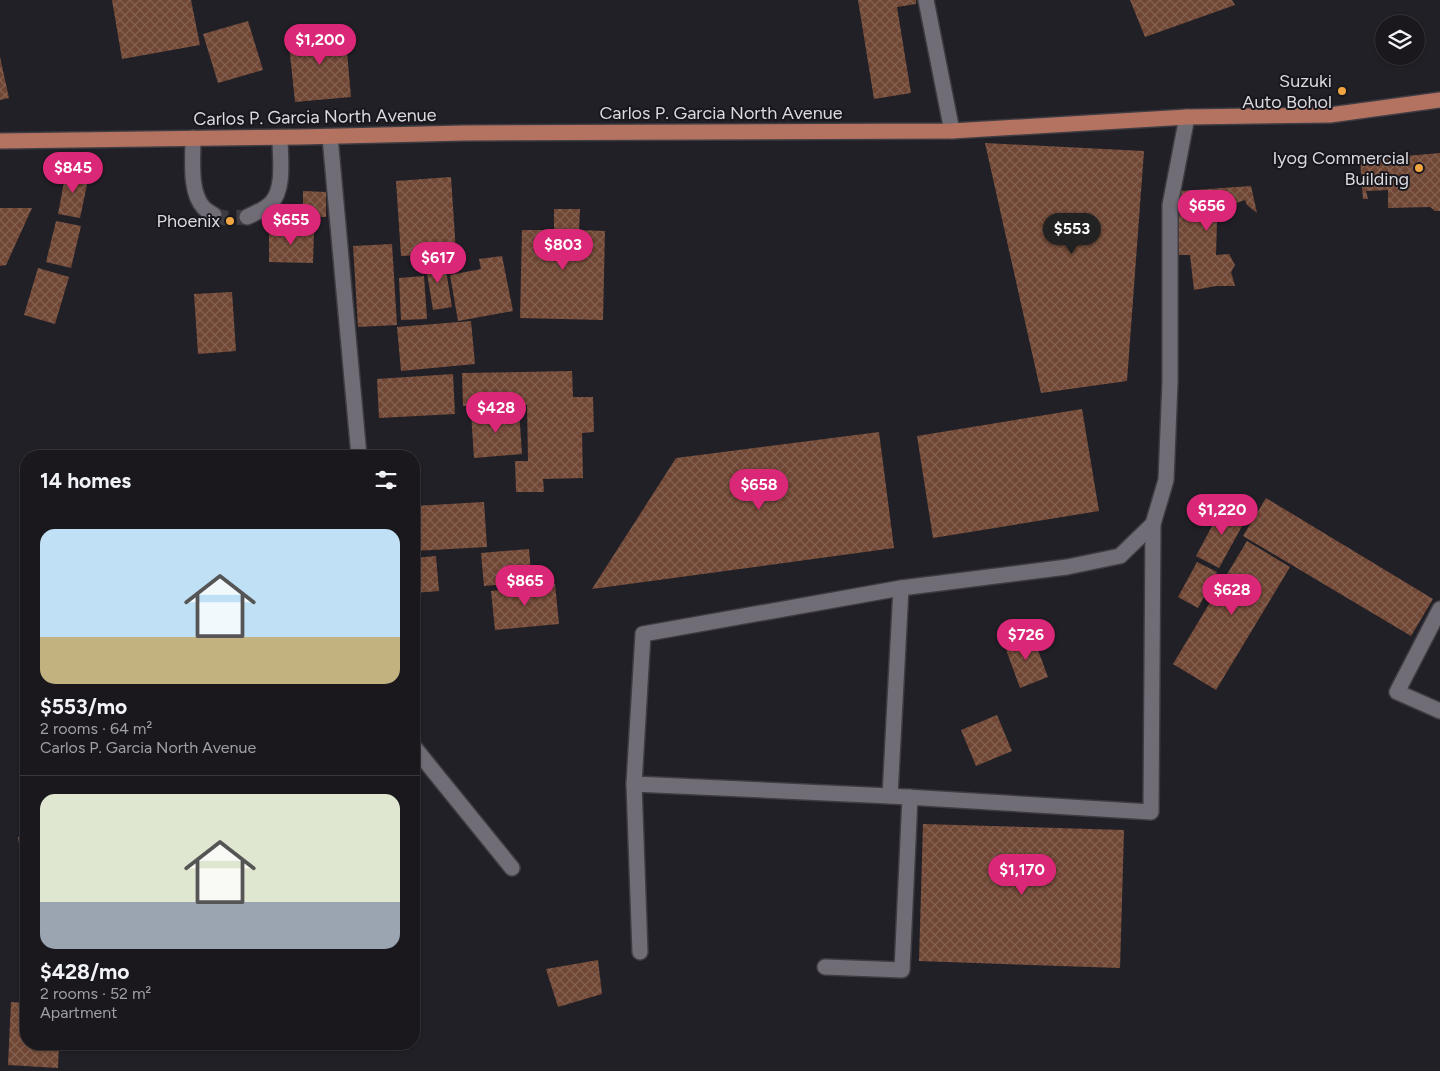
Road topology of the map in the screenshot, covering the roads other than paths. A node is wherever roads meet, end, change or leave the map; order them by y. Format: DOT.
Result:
graph roads {
  1 [pos="926,0"];
  2 [pos="1440,100"];
  3 [pos="1187,118"];
  4 [pos="952,131"];
  5 [pos="330,137"];
  6 [pos="193,138"];
  7 [pos="280,138"];
  8 [pos="0,141"];
  9 [pos="214,215"];
  10 [pos="247,216"];
  11 [pos="358,450"];
  12 [pos="1153,524"];
  13 [pos="900,588"];
  14 [pos="1440,609"];
  15 [pos="1440,710"];
  16 [pos="420,754"];
  17 [pos="634,784"];
  18 [pos="890,796"];
  19 [pos="910,797"];
  20 [pos="512,868"];
  21 [pos="640,952"];
  22 [pos="825,967"];
  1 -- 4 [label="street"];
  2 -- 3 [label="main road, Carlos P. Garcia North Avenue"];
  3 -- 4 [label="main road, Carlos P. Garcia North Avenue"];
  3 -- 12 [label="street"];
  4 -- 5 [label="main road, Carlos P. Garcia North Avenue"];
  5 -- 7 [label="main road, Carlos P. Garcia North Avenue"];
  5 -- 11 [label="street"];
  6 -- 7 [label="main road, Carlos P. Garcia North Avenue"];
  6 -- 8 [label="main road, Carlos P. Garcia North Avenue"];
  6 -- 9 [label="street"];
  7 -- 10 [label="street"];
  12 -- 13 [label="street"];
  12 -- 19 [label="street"];
  13 -- 17 [label="street"];
  13 -- 18 [label="street"];
  14 -- 15 [label="street"];
  16 -- 20 [label="street"];
  17 -- 18 [label="street"];
  17 -- 21 [label="street"];
  18 -- 19 [label="street"];
  19 -- 22 [label="street"];
}
